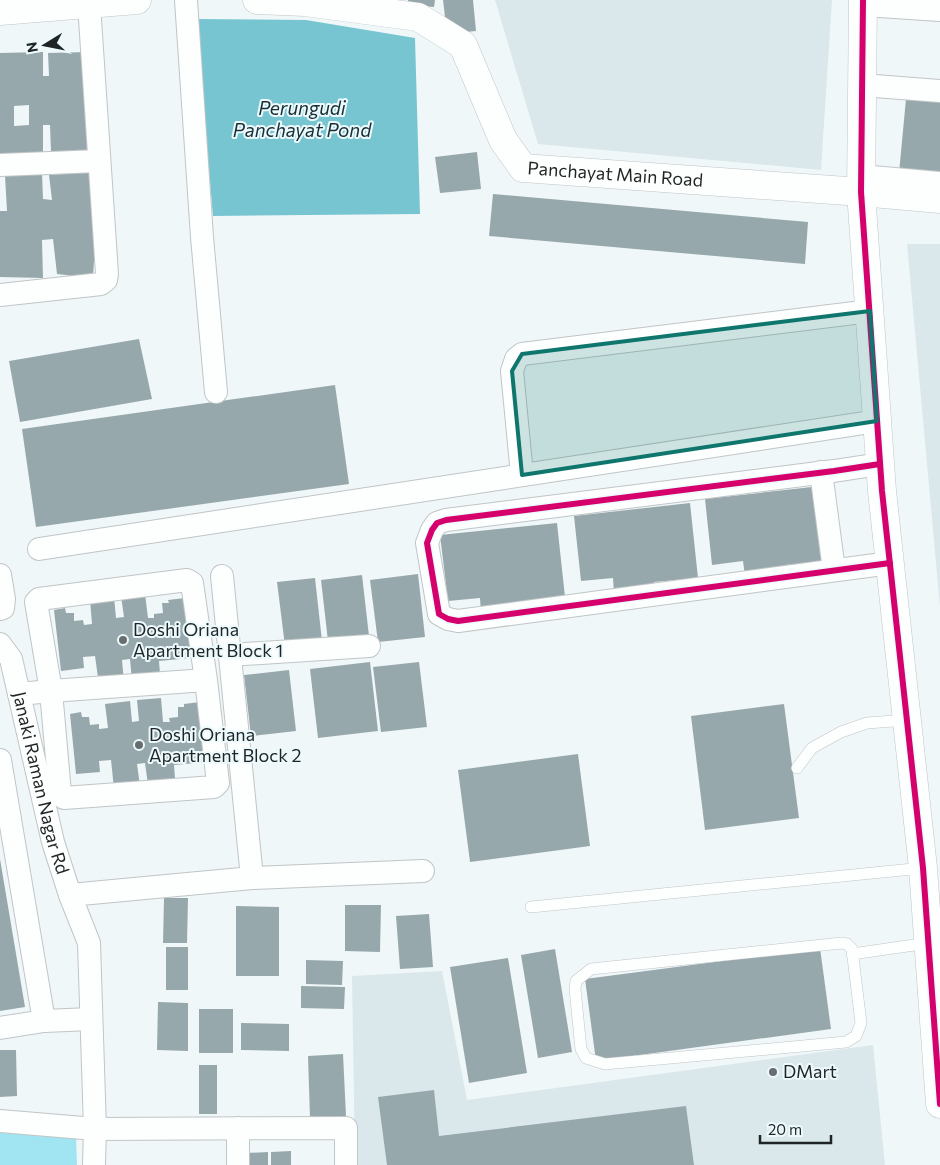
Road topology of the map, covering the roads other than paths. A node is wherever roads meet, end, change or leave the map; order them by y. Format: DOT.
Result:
graph roads {
  1 [pos="137,0"];
  2 [pos="186,0"];
  3 [pos="257,0"];
  4 [pos="864,3"];
  5 [pos="89,4"];
  6 [pos="940,10"];
  7 [pos="0,11"];
  8 [pos="862,84"];
  9 [pos="940,91"];
  10 [pos="99,161"];
  11 [pos="0,165"];
  12 [pos="940,183"];
  13 [pos="861,184"];
  14 [pos="940,200"];
  15 [pos="0,295"];
  16 [pos="870,311"];
  17 [pos="216,392"];
  18 [pos="877,421"];
  19 [pos="880,464"];
  20 [pos="822,472"];
  21 [pos="522,475"];
  22 [pos="39,548"];
  23 [pos="890,563"];
  24 [pos="834,570"];
  25 [pos="0,575"];
  26 [pos="222,576"];
  27 [pos="0,609"];
  28 [pos="0,644"];
  29 [pos="369,646"];
  30 [pos="230,655"];
  31 [pos="206,680"];
  32 [pos="51,691"];
  33 [pos="20,694"];
  34 [pos="907,720"];
  35 [pos="0,760"];
  36 [pos="797,768"];
  37 [pos="923,868"];
  38 [pos="423,871"];
  39 [pos="252,878"];
  40 [pos="70,894"];
  41 [pos="531,907"];
  42 [pos="933,913"];
  43 [pos="928,943"];
  44 [pos="852,954"];
  45 [pos="91,1019"];
  46 [pos="44,1021"];
  47 [pos="0,1028"];
  48 [pos="940,1104"];
  49 [pos="0,1121"];
  50 [pos="238,1128"];
  51 [pos="95,1129"];
  52 [pos="94,1165"];
  53 [pos="238,1165"];
  54 [pos="346,1165"];
  1 -- 5 [label="street"];
  2 -- 17 [label="street"];
  3 -- 13 [label="street, Panchayat Main Road"];
  4 -- 6 [label="street"];
  4 -- 8 [label="street"];
  5 -- 7 [label="street"];
  5 -- 10 [label="street"];
  8 -- 9 [label="street"];
  8 -- 13 [label="street"];
  10 -- 11 [label="street"];
  10 -- 15 [label="street"];
  12 -- 13 [label="street"];
  13 -- 14 [label="street, Panchayat Main Road"];
  13 -- 16 [label="street"];
  16 -- 18 [label="street"];
  16 -- 21 [label="street"];
  18 -- 19 [label="street"];
  18 -- 21 [label="street"];
  19 -- 20 [label="street"];
  19 -- 23 [label="street"];
  20 -- 24 [label="street"];
  20 -- 24 [label="street"];
  21 -- 22 [label="street"];
  23 -- 24 [label="street"];
  23 -- 34 [label="street"];
  25 -- 27 [label="street"];
  26 -- 30 [label="street"];
  28 -- 33 [label="street, Janaki Raman Nagar Rd"];
  29 -- 30 [label="street"];
  30 -- 39 [label="street"];
  31 -- 32 [label="street"];
  31 -- 32 [label="street"];
  31 -- 32 [label="street"];
  32 -- 33 [label="street"];
  33 -- 40 [label="street, Janaki Raman Nagar Rd"];
  34 -- 36 [label="lane"];
  34 -- 37 [label="street"];
  35 -- 46 [label="street"];
  37 -- 41 [label="lane"];
  37 -- 42 [label="street"];
  38 -- 39 [label="street"];
  39 -- 40 [label="street"];
  40 -- 45 [label="street, Janaki Raman Nagar Rd"];
  42 -- 43 [label="street"];
  43 -- 44 [label="lane"];
  43 -- 48 [label="street"];
  44 -- 44 [label="lane"];
  45 -- 46 [label="street"];
  45 -- 51 [label="street, Janaki Raman Nagar Rd"];
  46 -- 47 [label="street"];
  49 -- 51 [label="street"];
  50 -- 51 [label="street"];
  50 -- 53 [label="street"];
  50 -- 54 [label="street"];
  51 -- 52 [label="street, Janaki Raman Nagar Rd"];
}
